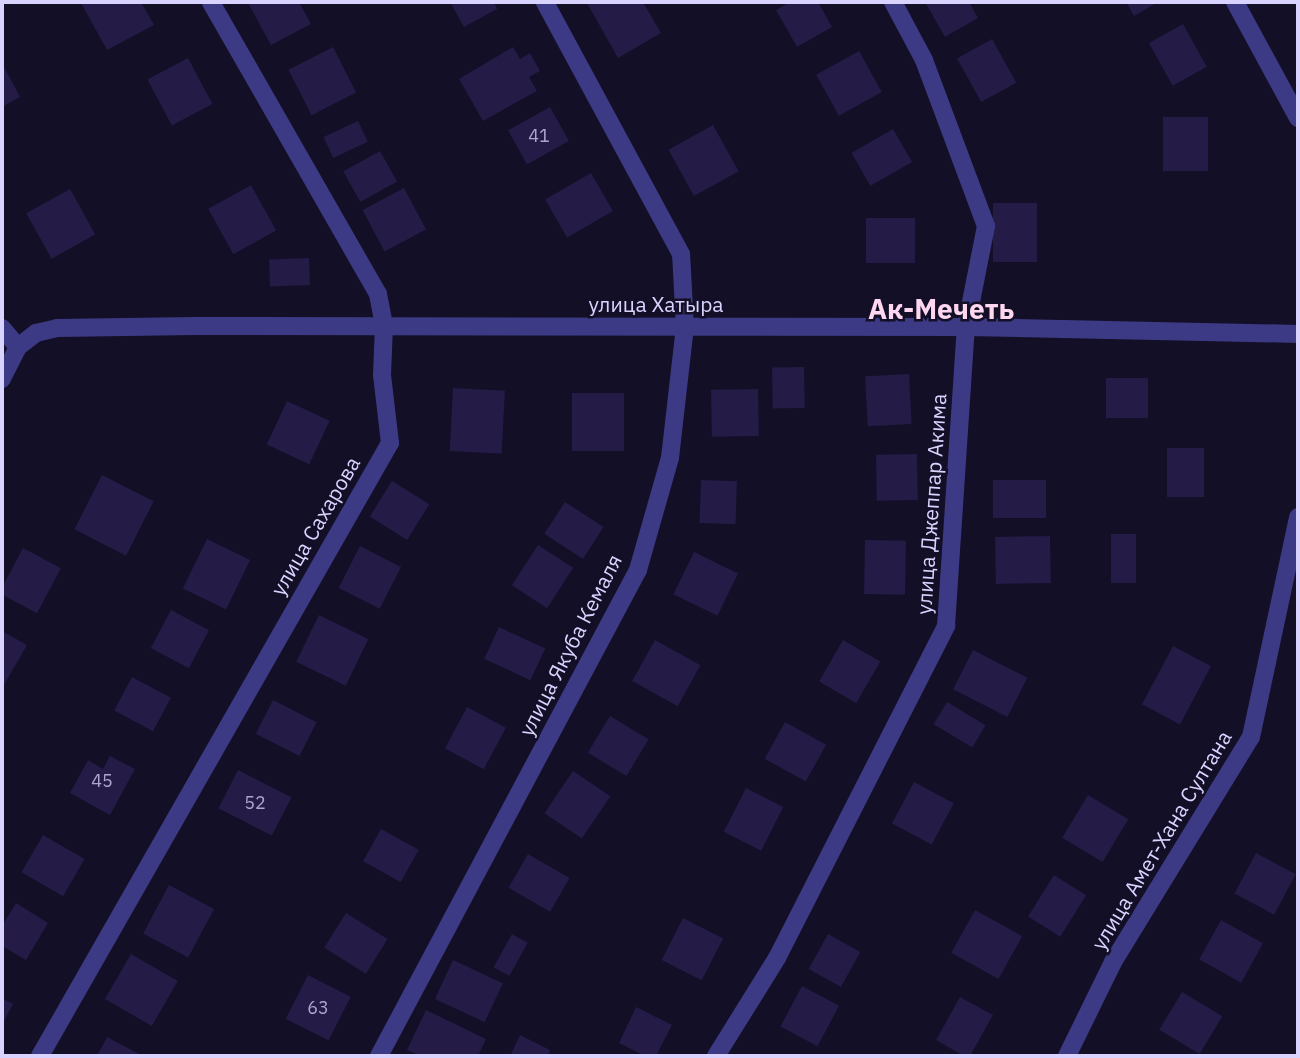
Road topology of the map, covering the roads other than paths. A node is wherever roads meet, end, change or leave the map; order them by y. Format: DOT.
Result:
graph roads {
  1 [pos="211,2"];
  2 [pos="545,2"];
  3 [pos="892,2"];
  4 [pos="1236,2"];
  5 [pos="1298,118"];
  6 [pos="384,325"];
  7 [pos="685,327"];
  8 [pos="966,327"];
  9 [pos="2,328"];
  10 [pos="1298,334"];
  11 [pos="18,347"];
  12 [pos="2,379"];
  13 [pos="1298,517"];
  14 [pos="40,1056"];
  15 [pos="379,1056"];
  16 [pos="716,1056"];
  17 [pos="1067,1056"];
  1 -- 6 [label="street, улица Сахарова"];
  2 -- 7 [label="street, улица Якуба Кемаля"];
  3 -- 8 [label="street, улица Джеппар Акима"];
  4 -- 5 [label="street"];
  6 -- 7 [label="street, улица Хатыра"];
  6 -- 11 [label="street, улица Хатыра"];
  6 -- 14 [label="street, улица Сахарова"];
  7 -- 8 [label="street, улица Хатыра"];
  7 -- 15 [label="street, улица Якуба Кемаля"];
  8 -- 10 [label="street, улица Хатыра"];
  8 -- 16 [label="street, улица Джеппар Акима"];
  9 -- 11 [label="street"];
  11 -- 12 [label="street"];
  13 -- 17 [label="street, улица Амет-Хана Султана"];
}
